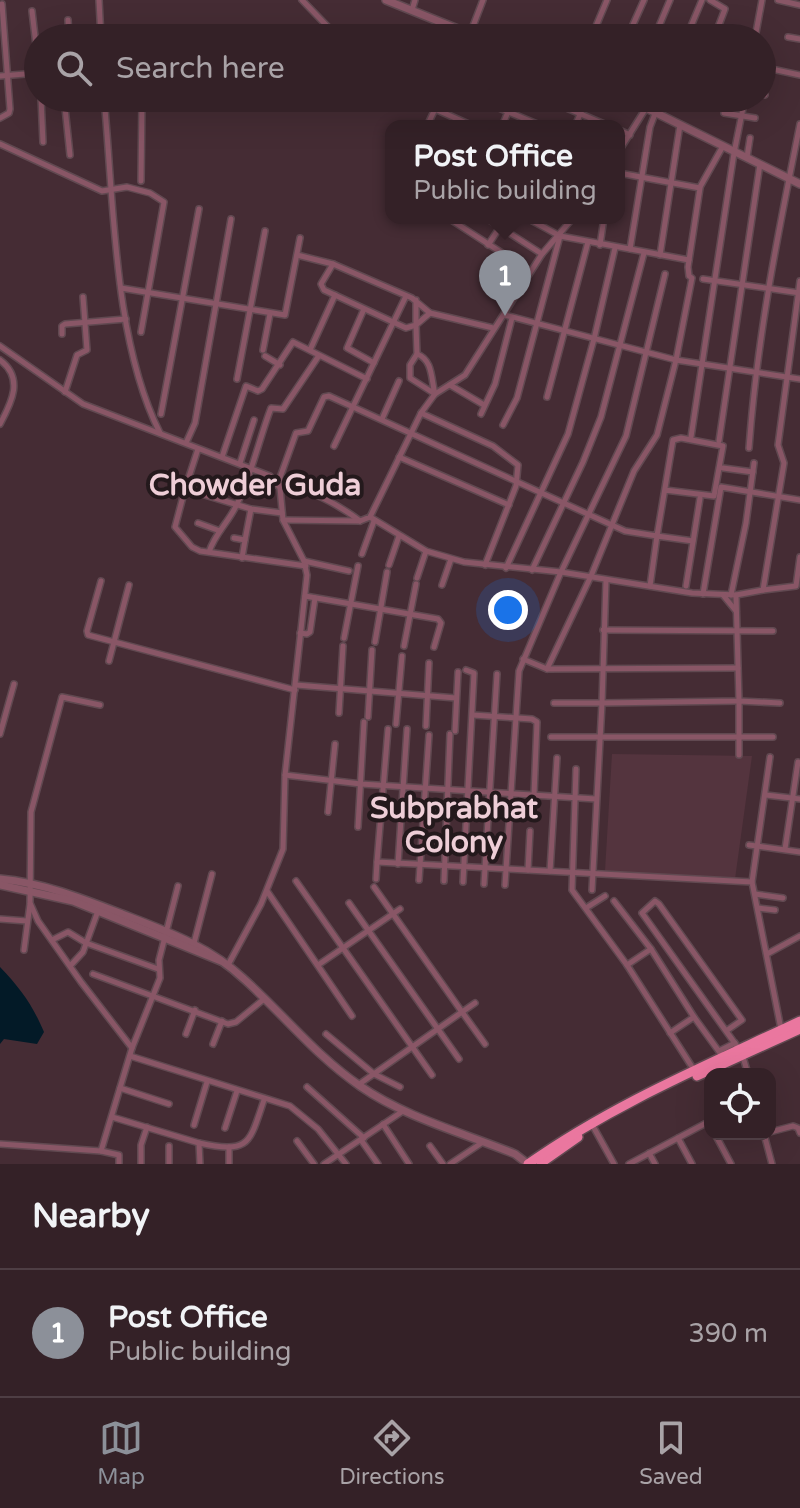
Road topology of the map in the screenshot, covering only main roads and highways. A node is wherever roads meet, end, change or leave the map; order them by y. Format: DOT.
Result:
graph roads {
  1 [pos="800,1021"];
  2 [pos="800,1029"];
  3 [pos="782,1034"];
  4 [pos="739,1049"];
  5 [pos="714,1068"];
  6 [pos="704,1074"];
  7 [pos="528,1164"];
  8 [pos="539,1164"];
  1 -- 3 [label="highway"];
  2 -- 3 [label="highway"];
  3 -- 4 [label="highway"];
  4 -- 5 [label="highway"];
  4 -- 7 [label="highway"];
  6 -- 8 [label="highway"];
}
